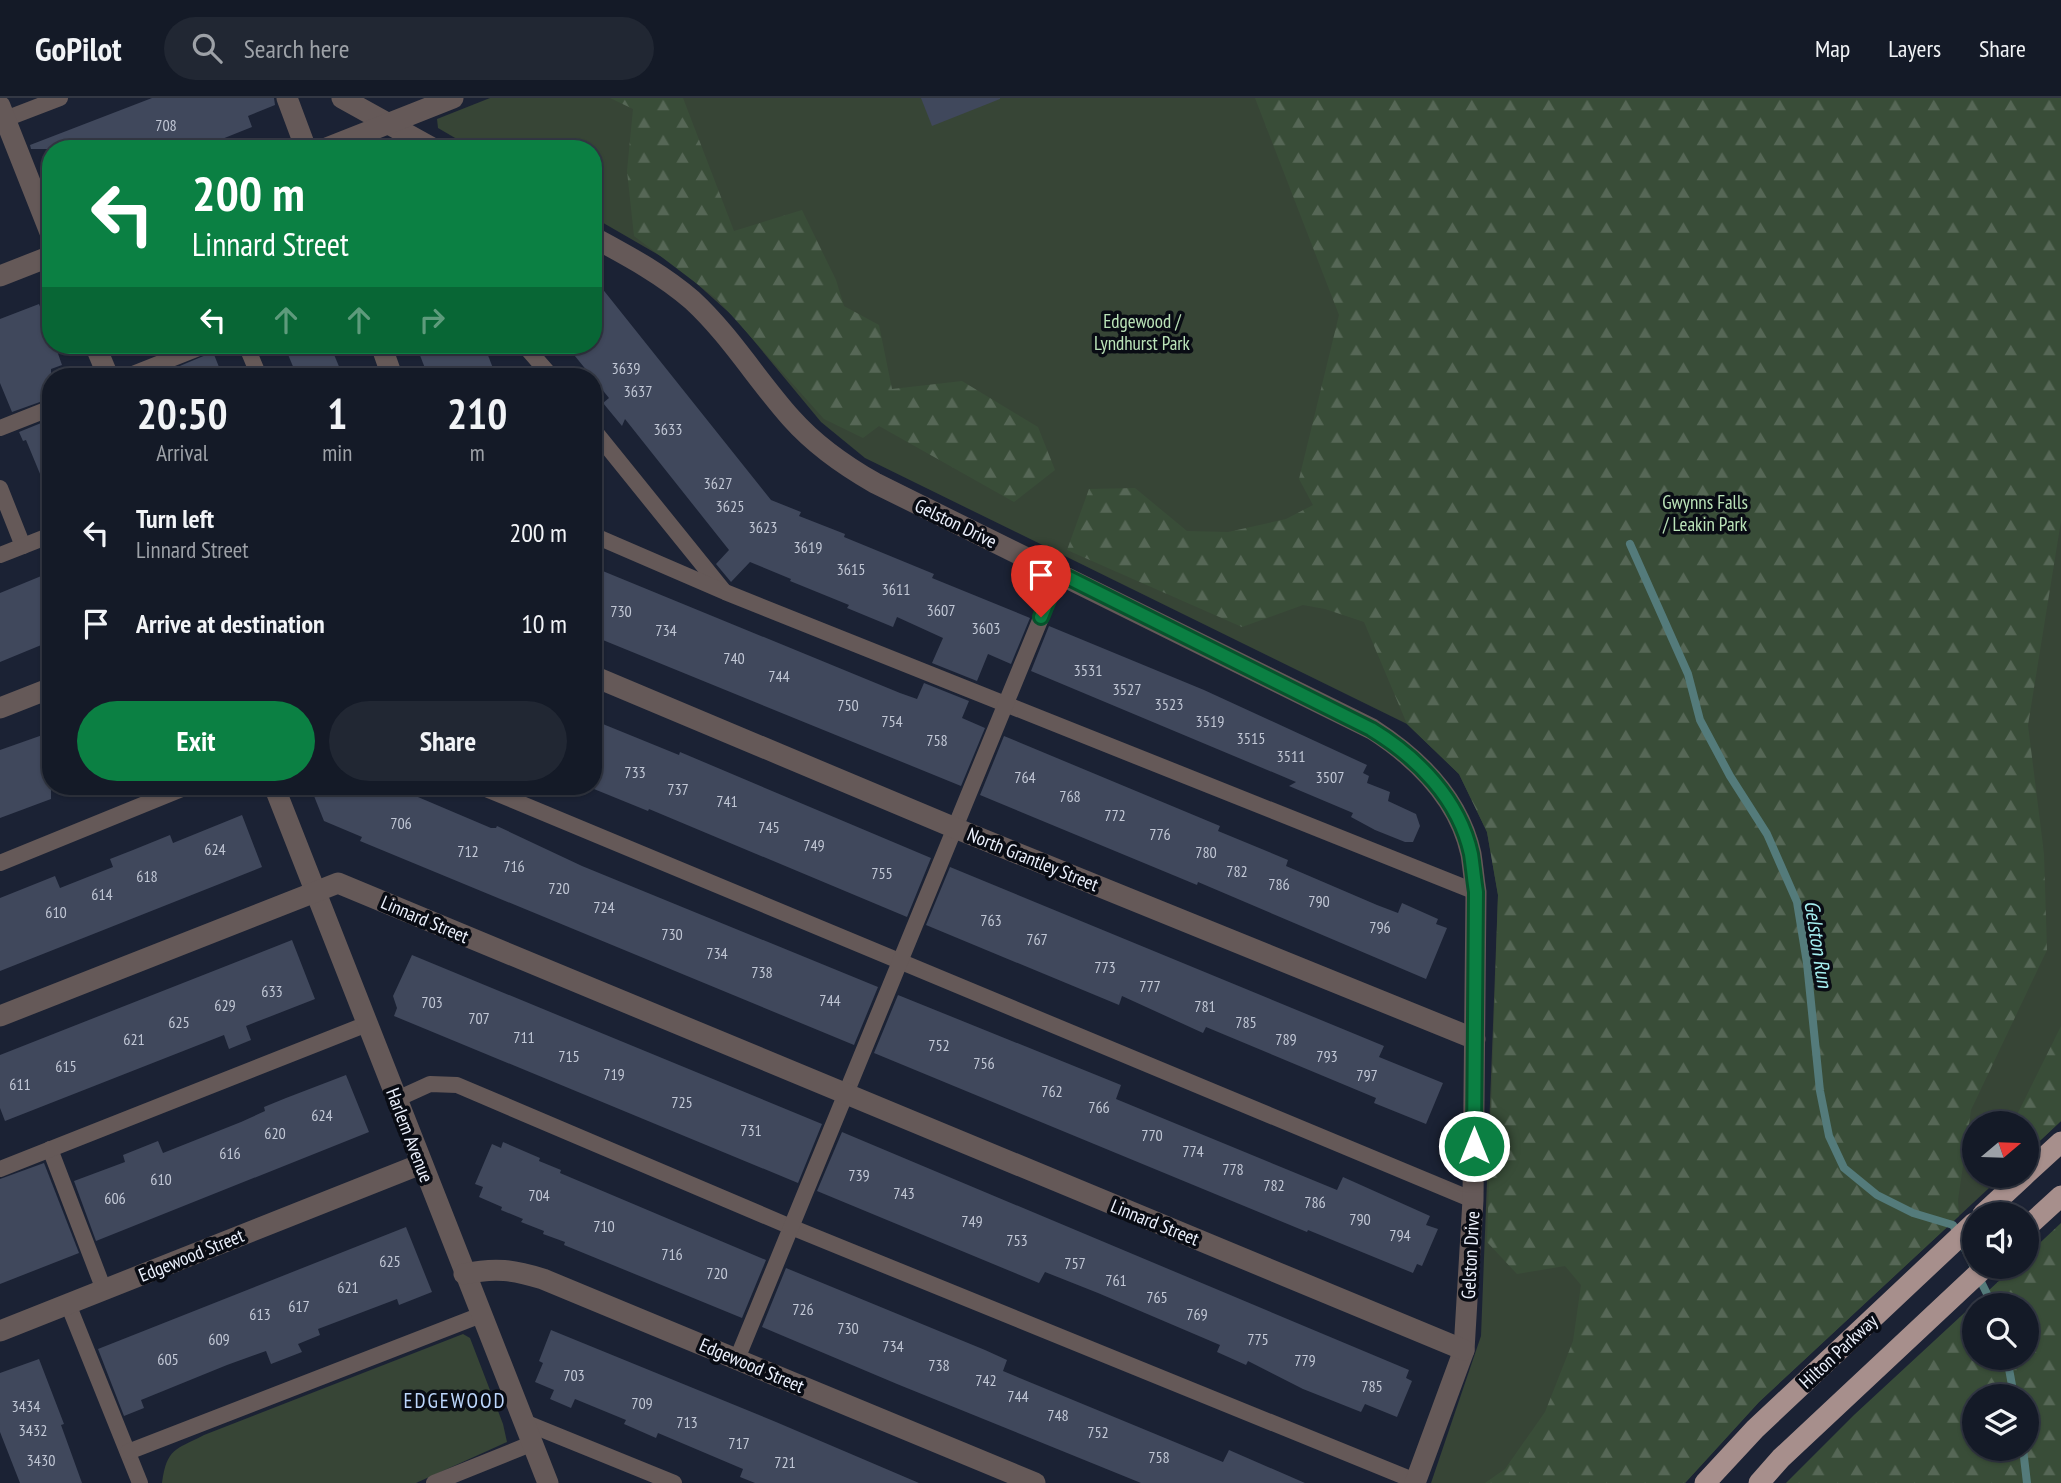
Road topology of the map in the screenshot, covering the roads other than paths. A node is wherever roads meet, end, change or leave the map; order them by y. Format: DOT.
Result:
graph roads {
  1 [pos="60,98"];
  2 [pos="287,98"];
  3 [pos="342,98"];
  4 [pos="453,98"];
  5 [pos="2,116"];
  6 [pos="388,124"];
  7 [pos="303,140"];
  8 [pos="347,140"];
  9 [pos="417,140"];
  10 [pos="42,213"];
  11 [pos="602,242"];
  12 [pos="42,260"];
  13 [pos="0,276"];
  14 [pos="183,354"];
  15 [pos="532,354"];
  16 [pos="148,368"];
  17 [pos="544,368"];
  18 [pos="42,412"];
  19 [pos="0,428"];
  20 [pos="602,440"];
  21 [pos="0,488"];
  22 [pos="42,539"];
  23 [pos="602,539"];
  24 [pos="23,546"];
  25 [pos="0,555"];
  26 [pos="1059,573"];
  27 [pos="725,592"];
  28 [pos="602,680"];
  29 [pos="42,692"];
  30 [pos="1006,705"];
  31 [pos="0,708"];
  32 [pos="167,795"];
  33 [pos="278,795"];
  34 [pos="501,795"];
  35 [pos="956,828"];
  36 [pos="0,863"];
  37 [pos="317,892"];
  38 [pos="1476,892"];
  39 [pos="901,960"];
  40 [pos="0,1016"];
  41 [pos="367,1024"];
  42 [pos="1475,1039"];
  43 [pos="846,1094"];
  44 [pos="397,1099"];
  45 [pos="2061,1142"];
  46 [pos="50,1149"];
  47 [pos="2039,1162"];
  48 [pos="2,1163"];
  49 [pos="421,1164"];
  50 [pos="2011,1188"];
  51 [pos="1473,1200"];
  52 [pos="1996,1202"];
  53 [pos="2054,1202"];
  54 [pos="2039,1216"];
  55 [pos="791,1227"];
  56 [pos="1962,1234"];
  57 [pos="464,1274"];
  58 [pos="1972,1279"];
  59 [pos="104,1290"];
  60 [pos="68,1304"];
  61 [pos="481,1315"];
  62 [pos="0,1331"];
  63 [pos="1464,1350"];
  64 [pos="737,1359"];
  65 [pos="524,1422"];
  66 [pos="533,1443"];
  67 [pos="128,1452"];
  68 [pos="1415,1482"];
  69 [pos="140,1483"];
  70 [pos="434,1483"];
  71 [pos="548,1483"];
  72 [pos="674,1483"];
  73 [pos="1035,1483"];
  74 [pos="1705,1483"];
  75 [pos="1759,1483"];
  1 -- 5 [label="lane"];
  2 -- 7 [label="street"];
  3 -- 6 [label="street"];
  4 -- 6 [label="street"];
  5 -- 10 [label="street"];
  6 -- 8 [label="street"];
  6 -- 9 [label="street"];
  11 -- 26 [label="street, Gelston Drive"];
  12 -- 13 [label="street"];
  14 -- 16 [label="lane"];
  15 -- 17 [label="lane"];
  18 -- 19 [label="lane"];
  20 -- 27 [label="lane"];
  21 -- 24 [label="lane"];
  22 -- 24 [label="lane"];
  23 -- 27 [label="lane"];
  24 -- 25 [label="lane"];
  26 -- 30 [label="lane"];
  26 -- 38 [label="street, Gelston Drive"];
  27 -- 30 [label="lane"];
  28 -- 35 [label="street, North Grantley Street"];
  29 -- 31 [label="street"];
  30 -- 35 [label="lane"];
  30 -- 38 [label="lane"];
  32 -- 36 [label="lane"];
  33 -- 37 [label="street, Harlem Avenue"];
  34 -- 39 [label="lane"];
  35 -- 39 [label="lane"];
  35 -- 42 [label="street, North Grantley Street"];
  37 -- 40 [label="street, Linnard Street"];
  37 -- 41 [label="street, Harlem Avenue"];
  37 -- 43 [label="street, Linnard Street"];
  38 -- 42 [label="street, Gelston Drive"];
  39 -- 43 [label="lane"];
  39 -- 51 [label="lane"];
  41 -- 44 [label="street, Harlem Avenue"];
  41 -- 46 [label="lane"];
  42 -- 51 [label="street, Gelston Drive"];
  43 -- 55 [label="lane"];
  43 -- 63 [label="street, Linnard Street"];
  44 -- 49 [label="street, Harlem Avenue"];
  44 -- 55 [label="lane"];
  45 -- 47 [label="main road"];
  46 -- 48 [label="lane"];
  46 -- 59 [label="lane"];
  49 -- 57 [label="street, Harlem Avenue"];
  49 -- 59 [label="street, Edgewood Street"];
  50 -- 52 [label="main road"];
  51 -- 63 [label="street, Gelston Drive"];
  53 -- 54 [label="main road"];
  55 -- 64 [label="lane"];
  55 -- 68 [label="lane"];
  56 -- 74 [label="main road, Hilton Parkway"];
  57 -- 61 [label="street, Harlem Avenue"];
  57 -- 64 [label="street, Edgewood Street"];
  58 -- 75 [label="main road, Hilton Parkway"];
  59 -- 60 [label="street, Edgewood Street"];
  60 -- 62 [label="street, Edgewood Street"];
  60 -- 67 [label="lane"];
  61 -- 65 [label="street, Harlem Avenue"];
  61 -- 67 [label="lane"];
  63 -- 68 [label="street, Gelston Drive"];
  64 -- 73 [label="street, Edgewood Street"];
  65 -- 66 [label="street, Harlem Avenue"];
  65 -- 72 [label="lane"];
  66 -- 70 [label="lane"];
  66 -- 71 [label="street, Harlem Avenue"];
  67 -- 69 [label="lane"];
}
